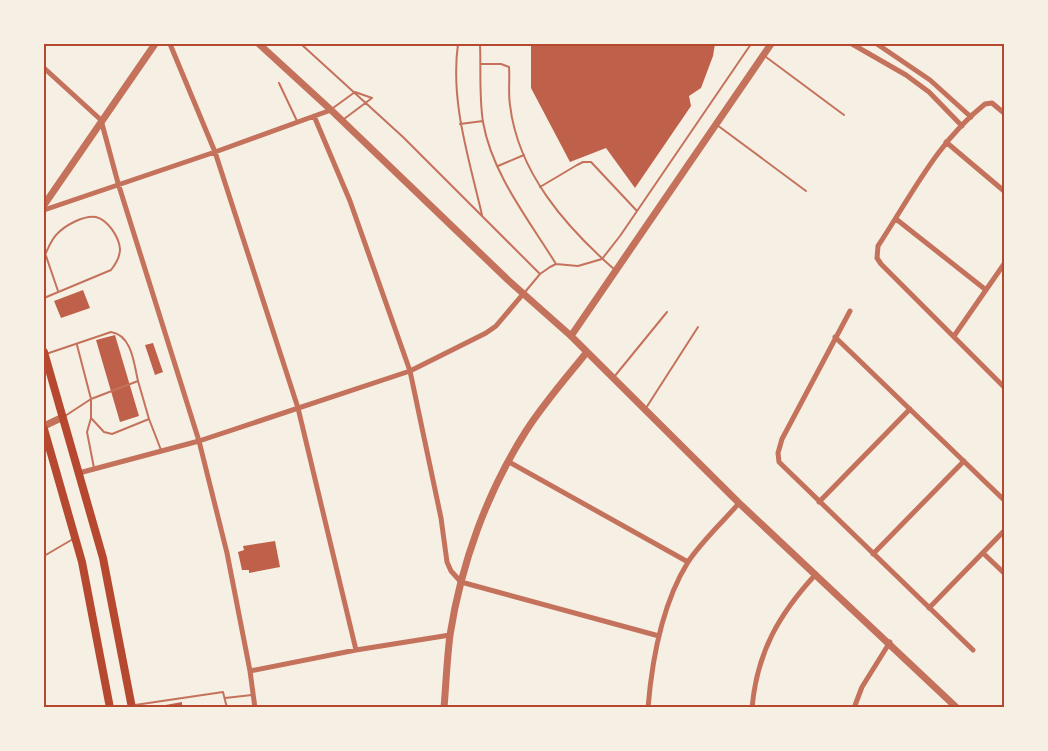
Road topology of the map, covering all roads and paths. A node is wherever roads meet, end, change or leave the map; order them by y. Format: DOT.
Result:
graph roads {
  1 [pos="155,44"];
  2 [pos="170,44"];
  3 [pos="259,44"];
  4 [pos="301,44"];
  5 [pos="458,44"];
  6 [pos="481,44"];
  7 [pos="751,44"];
  8 [pos="771,44"];
  9 [pos="852,44"];
  10 [pos="877,44"];
  11 [pos="764,56"];
  12 [pos="480,64"];
  13 [pos="44,68"];
  14 [pos="279,83"];
  15 [pos="355,92"];
  16 [pos="365,103"];
  17 [pos="331,110"];
  18 [pos="1005,113"];
  19 [pos="844,115"];
  20 [pos="314,116"];
  21 [pos="971,117"];
  22 [pos="102,120"];
  23 [pos="342,120"];
  24 [pos="483,121"];
  25 [pos="298,122"];
  26 [pos="460,124"];
  27 [pos="717,125"];
  28 [pos="962,126"];
  29 [pos="946,142"];
  30 [pos="215,152"];
  31 [pos="525,155"];
  32 [pos="498,165"];
  33 [pos="118,183"];
  34 [pos="540,187"];
  35 [pos="806,191"];
  36 [pos="1005,191"];
  37 [pos="44,207"];
  38 [pos="637,211"];
  39 [pos="482,215"];
  40 [pos="896,219"];
  41 [pos="44,255"];
  42 [pos="602,259"];
  43 [pos="556,264"];
  44 [pos="1005,264"];
  45 [pos="616,272"];
  46 [pos="540,274"];
  47 [pos="986,290"];
  48 [pos="58,292"];
  49 [pos="523,294"];
  50 [pos="44,298"];
  51 [pos="850,311"];
  52 [pos="667,312"];
  53 [pos="698,327"];
  54 [pos="572,336"];
  55 [pos="954,336"];
  56 [pos="835,338"];
  57 [pos="77,344"];
  58 [pos="587,352"];
  59 [pos="44,354"];
  60 [pos="410,371"];
  61 [pos="613,378"];
  62 [pos="138,381"];
  63 [pos="1005,387"];
  64 [pos="92,399"];
  65 [pos="298,408"];
  66 [pos="910,409"];
  67 [pos="645,410"];
  68 [pos="63,417"];
  69 [pos="90,418"];
  70 [pos="149,419"];
  71 [pos="44,428"];
  72 [pos="200,441"];
  73 [pos="161,451"];
  74 [pos="964,461"];
  75 [pos="509,462"];
  76 [pos="94,468"];
  77 [pos="79,473"];
  78 [pos="1005,500"];
  79 [pos="819,502"];
  80 [pos="739,503"];
  81 [pos="1005,531"];
  82 [pos="75,537"];
  83 [pos="983,553"];
  84 [pos="873,554"];
  85 [pos="44,556"];
  86 [pos="688,562"];
  87 [pos="1005,573"];
  88 [pos="816,574"];
  89 [pos="461,582"];
  90 [pos="929,608"];
  91 [pos="450,635"];
  92 [pos="659,636"];
  93 [pos="890,642"];
  94 [pos="356,650"];
  95 [pos="973,650"];
  96 [pos="250,670"];
  97 [pos="253,695"];
  98 [pos="225,698"];
  99 [pos="132,707"];
  100 [pos="110,708"];
  101 [pos="226,708"];
  102 [pos="255,708"];
  103 [pos="444,708"];
  104 [pos="648,708"];
  105 [pos="752,708"];
  106 [pos="854,708"];
  107 [pos="957,708"];
  1 -- 22 [label="street"];
  2 -- 30 [label="street"];
  3 -- 17 [label="street"];
  4 -- 15 [label="lane"];
  5 -- 26 [label="lane"];
  6 -- 12 [label="lane"];
  7 -- 38 [label="lane"];
  8 -- 11 [label="street"];
  9 -- 28 [label="street"];
  10 -- 21 [label="street"];
  11 -- 19 [label="lane"];
  11 -- 27 [label="street"];
  12 -- 24 [label="lane"];
  12 -- 31 [label="lane"];
  13 -- 22 [label="street"];
  14 -- 25 [label="lane"];
  15 -- 16 [label="lane"];
  15 -- 16 [label="lane"];
  15 -- 17 [label="lane"];
  16 -- 23 [label="lane"];
  16 -- 39 [label="lane"];
  17 -- 20 [label="street"];
  17 -- 23 [label="street"];
  18 -- 21 [label="street"];
  20 -- 25 [label="street"];
  20 -- 60 [label="street"];
  21 -- 28 [label="street"];
  22 -- 33 [label="street"];
  22 -- 37 [label="street"];
  23 -- 49 [label="street"];
  24 -- 26 [label="lane"];
  24 -- 32 [label="lane"];
  25 -- 30 [label="street"];
  26 -- 39 [label="lane"];
  27 -- 35 [label="lane"];
  27 -- 45 [label="street"];
  28 -- 29 [label="street"];
  29 -- 36 [label="street"];
  29 -- 40 [label="street"];
  30 -- 33 [label="street"];
  30 -- 65 [label="street"];
  31 -- 32 [label="lane"];
  31 -- 34 [label="lane"];
  32 -- 43 [label="lane"];
  33 -- 37 [label="street"];
  33 -- 72 [label="street"];
  34 -- 38 [label="lane"];
  34 -- 42 [label="lane"];
  38 -- 42 [label="lane"];
  39 -- 46 [label="lane"];
  40 -- 47 [label="street"];
  40 -- 55 [label="street"];
  41 -- 48 [label="lane"];
  41 -- 48 [label="lane"];
  42 -- 43 [label="lane"];
  42 -- 45 [label="lane"];
  43 -- 46 [label="lane"];
  44 -- 47 [label="street"];
  45 -- 54 [label="street"];
  46 -- 49 [label="lane"];
  47 -- 55 [label="street"];
  48 -- 50 [label="lane"];
  49 -- 54 [label="street"];
  49 -- 60 [label="street"];
  51 -- 56 [label="street"];
  52 -- 61 [label="lane"];
  53 -- 67 [label="lane"];
  54 -- 58 [label="street"];
  55 -- 63 [label="street"];
  56 -- 66 [label="street"];
  56 -- 79 [label="street"];
  57 -- 59 [label="lane"];
  57 -- 62 [label="lane"];
  57 -- 64 [label="lane"];
  58 -- 61 [label="street"];
  58 -- 75 [label="street"];
  59 -- 68 [label="main road"];
  60 -- 65 [label="street"];
  60 -- 89 [label="street"];
  61 -- 67 [label="street"];
  62 -- 64 [label="lane"];
  62 -- 70 [label="lane"];
  64 -- 68 [label="lane"];
  64 -- 69 [label="lane"];
  65 -- 72 [label="street"];
  65 -- 94 [label="street"];
  66 -- 74 [label="street"];
  66 -- 79 [label="street"];
  67 -- 80 [label="street"];
  68 -- 71 [label="street"];
  68 -- 77 [label="main road"];
  69 -- 70 [label="lane"];
  69 -- 76 [label="lane"];
  70 -- 73 [label="lane"];
  71 -- 82 [label="main road"];
  72 -- 73 [label="street"];
  72 -- 96 [label="street"];
  73 -- 76 [label="street"];
  74 -- 78 [label="street"];
  74 -- 84 [label="street"];
  75 -- 86 [label="street"];
  75 -- 89 [label="street"];
  76 -- 77 [label="street"];
  77 -- 99 [label="main road"];
  79 -- 84 [label="street"];
  80 -- 86 [label="street"];
  80 -- 88 [label="street"];
  81 -- 83 [label="street"];
  82 -- 85 [label="lane"];
  82 -- 100 [label="main road"];
  83 -- 87 [label="street"];
  83 -- 90 [label="street"];
  84 -- 90 [label="street"];
  86 -- 92 [label="street"];
  88 -- 93 [label="street"];
  88 -- 105 [label="street"];
  89 -- 91 [label="street"];
  89 -- 92 [label="street"];
  90 -- 95 [label="street"];
  91 -- 94 [label="street"];
  91 -- 103 [label="street"];
  92 -- 104 [label="street"];
  93 -- 106 [label="street"];
  93 -- 107 [label="street"];
  94 -- 96 [label="street"];
  96 -- 97 [label="street"];
  97 -- 98 [label="lane"];
  97 -- 102 [label="street"];
  98 -- 99 [label="lane"];
  98 -- 101 [label="lane"];
}
